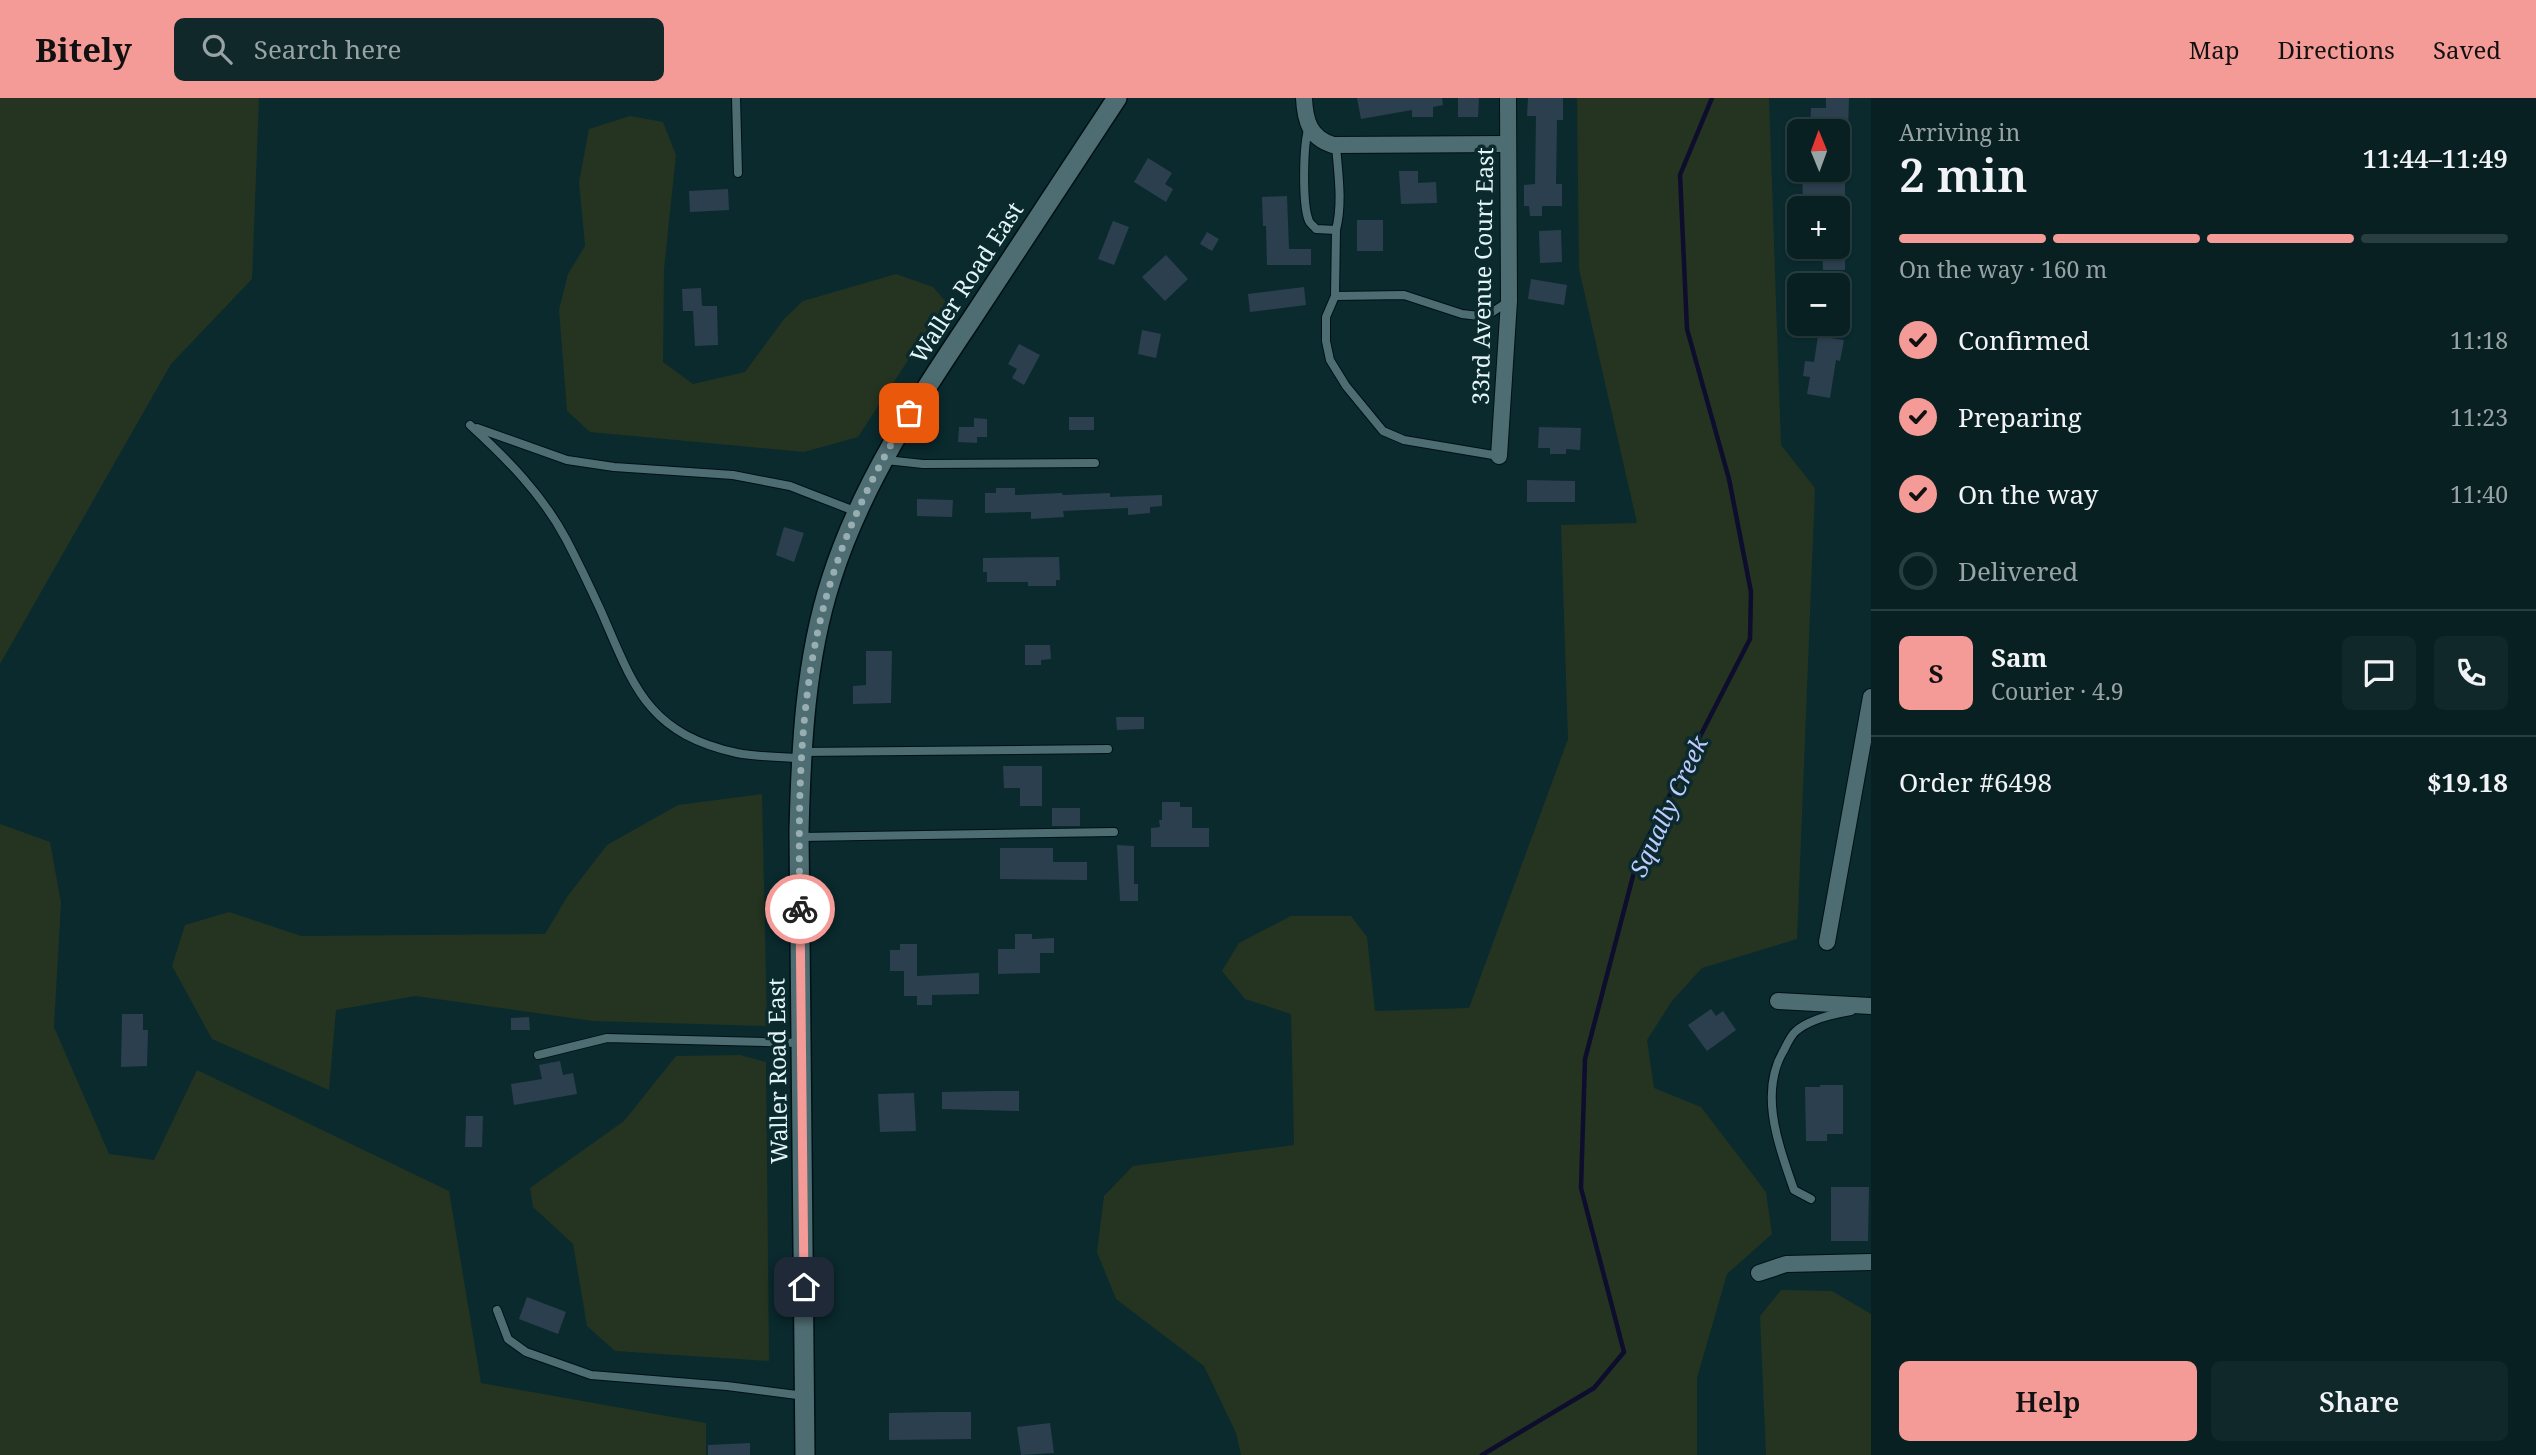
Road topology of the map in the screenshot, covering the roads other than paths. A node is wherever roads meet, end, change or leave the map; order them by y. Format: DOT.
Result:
graph roads {
  1 [pos="736,98"];
  2 [pos="1117,98"];
  3 [pos="1304,98"];
  4 [pos="1508,98"];
  5 [pos="1312,131"];
  6 [pos="1508,144"];
  7 [pos="1336,145"];
  8 [pos="738,173"];
  9 [pos="1336,230"];
  10 [pos="1335,296"];
  11 [pos="1509,301"];
  12 [pos="1499,456"];
  13 [pos="883,460"];
  14 [pos="1095,463"];
  15 [pos="857,512"];
  16 [pos="1871,697"];
  17 [pos="1108,749"];
  18 [pos="801,755"];
  19 [pos="1115,832"];
  20 [pos="800,837"];
  21 [pos="1827,942"];
  22 [pos="1778,1001"];
  23 [pos="1871,1007"];
  24 [pos="802,1043"];
  25 [pos="538,1055"];
  26 [pos="1811,1199"];
  27 [pos="1871,1262"];
  28 [pos="1759,1273"];
  29 [pos="497,1310"];
  30 [pos="805,1396"];
  31 [pos="805,1455"];
  1 -- 8 [label="lane"];
  2 -- 13 [label="street, Waller Road East"];
  3 -- 5 [label="street"];
  4 -- 6 [label="street, 33rd Avenue Court East"];
  5 -- 7 [label="street"];
  5 -- 9 [label="lane"];
  6 -- 7 [label="street"];
  6 -- 11 [label="street, 33rd Avenue Court East"];
  7 -- 9 [label="lane"];
  9 -- 10 [label="lane"];
  10 -- 11 [label="lane"];
  10 -- 12 [label="lane"];
  11 -- 12 [label="street, 33rd Avenue Court East"];
  13 -- 14 [label="lane"];
  13 -- 15 [label="street, Waller Road East"];
  15 -- 18 [label="street, Waller Road East"];
  15 -- 18 [label="lane"];
  16 -- 21 [label="street"];
  17 -- 18 [label="lane"];
  18 -- 20 [label="street, Waller Road East"];
  19 -- 20 [label="lane"];
  20 -- 24 [label="street, Waller Road East"];
  22 -- 23 [label="street"];
  23 -- 26 [label="lane"];
  24 -- 25 [label="lane"];
  24 -- 30 [label="street, Waller Road East"];
  27 -- 28 [label="street"];
  29 -- 30 [label="lane"];
  30 -- 31 [label="street, Waller Road East"];
}
